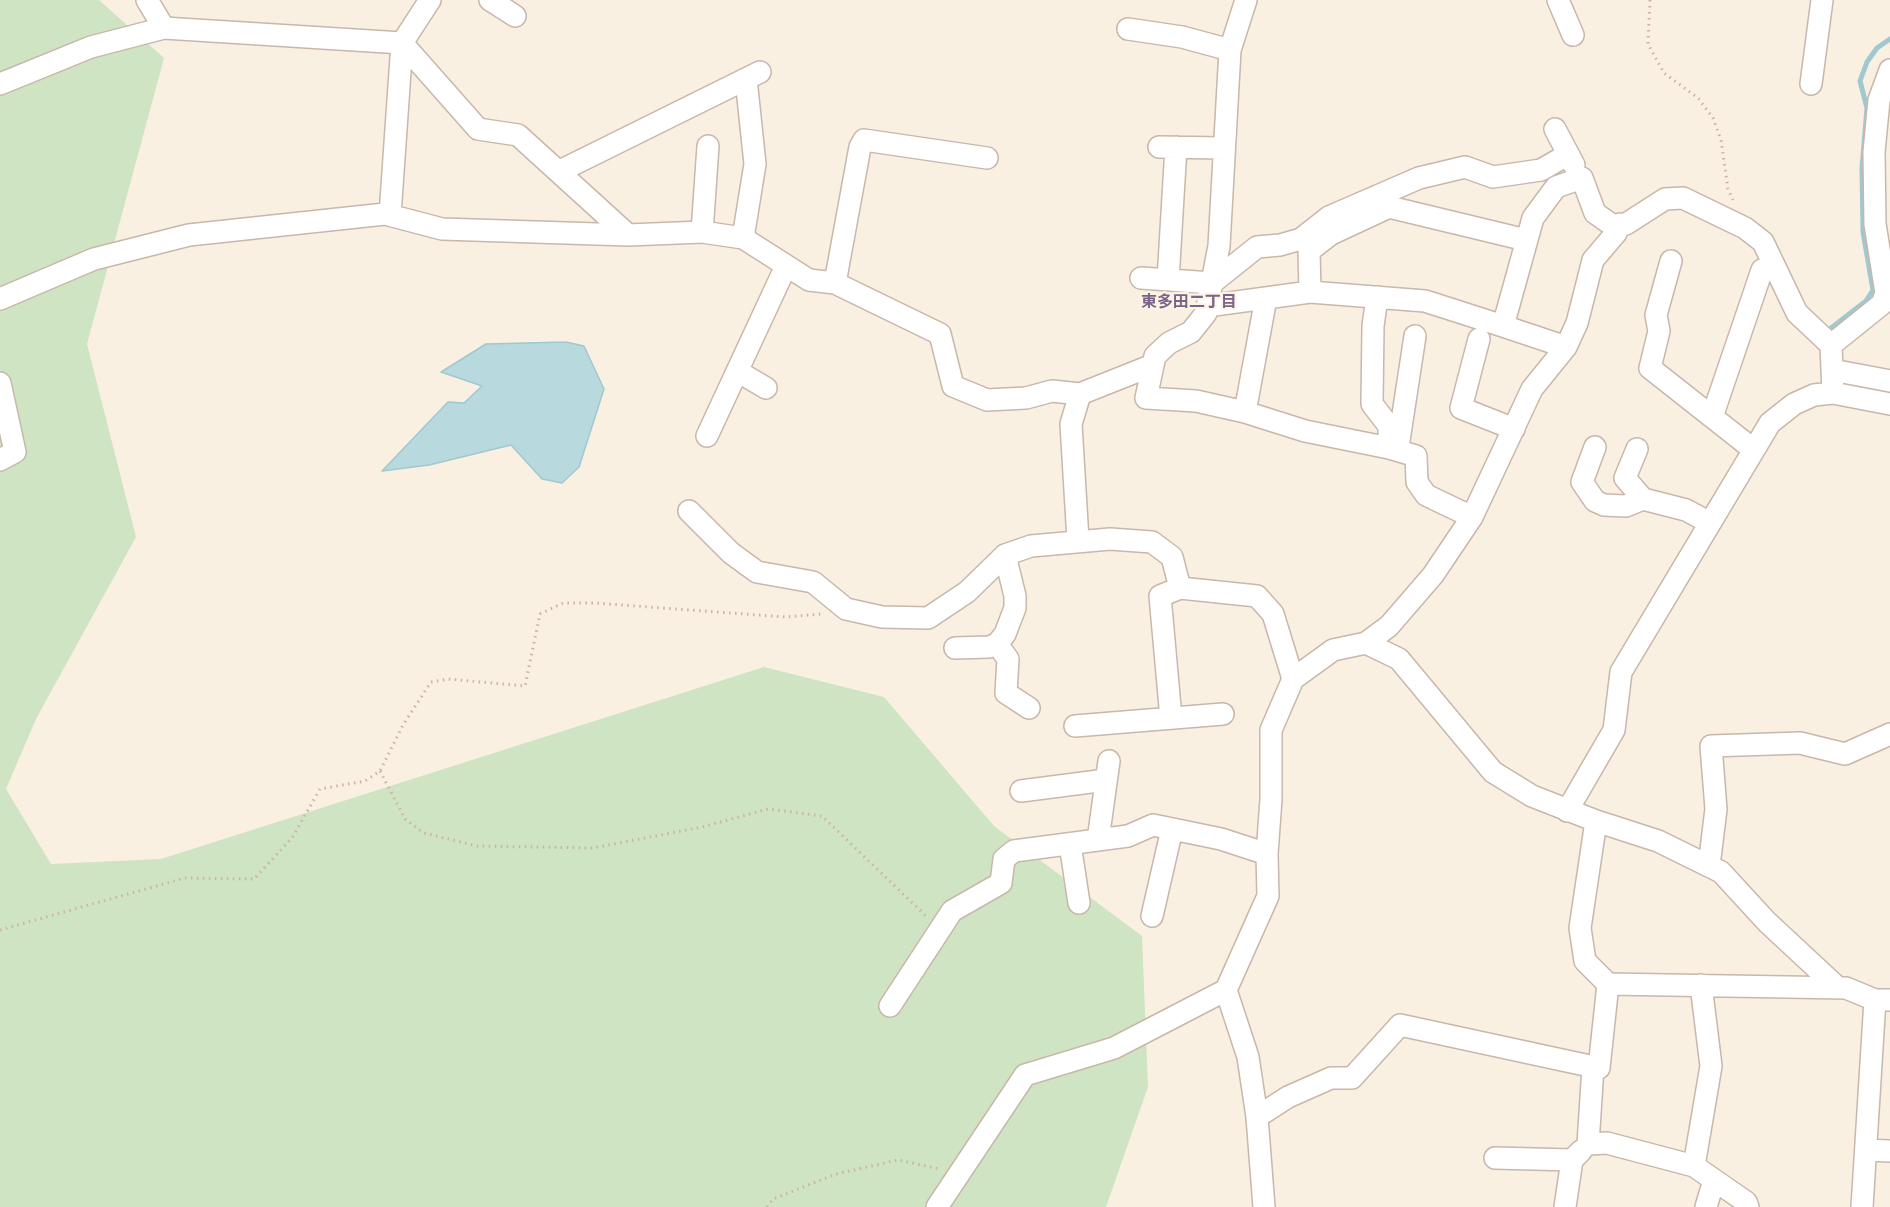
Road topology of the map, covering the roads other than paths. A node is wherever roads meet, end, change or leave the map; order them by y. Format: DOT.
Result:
graph roads {
  1 [pos="147,0"];
  2 [pos="430,0"];
  3 [pos="490,0"];
  4 [pos="1246,0"];
  5 [pos="1558,0"];
  6 [pos="1565,0"];
  7 [pos="1822,0"];
  8 [pos="515,16"];
  9 [pos="164,28"];
  10 [pos="1128,29"];
  11 [pos="1573,35"];
  12 [pos="402,43"];
  13 [pos="1230,50"];
  14 [pos="1890,70"];
  15 [pos="0,84"];
  16 [pos="1811,84"];
  17 [pos="1883,122"];
  18 [pos="1555,129"];
  19 [pos="708,146"];
  20 [pos="1223,148"];
  21 [pos="1567,155"];
  22 [pos="987,159"];
  23 [pos="560,171"];
  24 [pos="1582,178"];
  25 [pos="1883,201"];
  26 [pos="390,215"];
  27 [pos="1620,224"];
  28 [pos="702,231"];
  29 [pos="628,235"];
  30 [pos="743,238"];
  31 [pos="1526,240"];
  32 [pos="1671,261"];
  33 [pos="786,266"];
  34 [pos="1762,270"];
  35 [pos="1141,278"];
  36 [pos="1168,280"];
  37 [pos="835,283"];
  38 [pos="1212,283"];
  39 [pos="1887,283"];
  40 [pos="1310,292"];
  41 [pos="1377,297"];
  42 [pos="1266,298"];
  43 [pos="0,299"];
  44 [pos="1207,306"];
  45 [pos="1503,326"];
  46 [pos="1415,336"];
  47 [pos="1479,339"];
  48 [pos="1831,345"];
  49 [pos="1566,347"];
  50 [pos="1153,364"];
  51 [pos="1832,370"];
  52 [pos="737,371"];
  53 [pos="1890,381"];
  54 [pos="0,383"];
  55 [pos="766,388"];
  56 [pos="1833,393"];
  57 [pos="1080,394"];
  58 [pos="1890,404"];
  59 [pos="1245,412"];
  60 [pos="1712,417"];
  61 [pos="1514,429"];
  62 [pos="707,436"];
  63 [pos="1595,447"];
  64 [pos="1393,449"];
  65 [pos="1637,449"];
  66 [pos="1754,450"];
  67 [pos="0,460"];
  68 [pos="1643,499"];
  69 [pos="689,511"];
  70 [pos="1472,517"];
  71 [pos="1710,523"];
  72 [pos="1078,540"];
  73 [pos="1005,555"];
  74 [pos="1180,588"];
  75 [pos="1366,643"];
  76 [pos="997,644"];
  77 [pos="955,648"];
  78 [pos="1293,679"];
  79 [pos="1029,708"];
  80 [pos="1223,714"];
  81 [pos="1171,718"];
  82 [pos="1075,726"];
  83 [pos="1890,734"];
  84 [pos="1021,791"];
  85 [pos="1567,811"];
  86 [pos="1596,821"];
  87 [pos="1172,829"];
  88 [pos="1098,840"];
  89 [pos="1070,844"];
  90 [pos="1266,854"];
  91 [pos="1709,866"];
  92 [pos="1079,903"];
  93 [pos="1152,916"];
  94 [pos="1608,984"];
  95 [pos="1701,985"];
  96 [pos="1838,988"];
  97 [pos="1226,990"];
  98 [pos="1882,1000"];
  99 [pos="891,1006"];
  100 [pos="1593,1067"];
  101 [pos="1257,1117"];
  102 [pos="1588,1144"];
  103 [pos="1866,1150"];
  104 [pos="1890,1151"];
  105 [pos="1495,1158"];
  106 [pos="1572,1161"];
  107 [pos="1694,1166"];
  108 [pos="1714,1180"];
  109 [pos="937,1207"];
  110 [pos="1264,1207"];
  111 [pos="1565,1207"];
  112 [pos="1706,1207"];
  113 [pos="1748,1207"];
  114 [pos="1862,1207"];
  1 -- 9 [label="street"];
  2 -- 12 [label="street"];
  3 -- 8 [label="street"];
  4 -- 13 [label="street"];
  5 -- 6 [label="street"];
  5 -- 11 [label="street"];
  7 -- 16 [label="street"];
  9 -- 12 [label="street"];
  9 -- 15 [label="street"];
  10 -- 13 [label="street"];
  12 -- 23 [label="street"];
  12 -- 26 [label="street"];
  13 -- 20 [label="street"];
  14 -- 17 [label="street"];
  17 -- 25 [label="street"];
  18 -- 21 [label="street"];
  19 -- 28 [label="street"];
  20 -- 36 [label="street"];
  20 -- 38 [label="street"];
  21 -- 24 [label="street"];
  21 -- 38 [label="street"];
  22 -- 37 [label="street"];
  23 -- 29 [label="street"];
  23 -- 30 [label="street"];
  24 -- 27 [label="street"];
  24 -- 31 [label="street"];
  25 -- 39 [label="street"];
  26 -- 29 [label="street"];
  26 -- 43 [label="street"];
  27 -- 48 [label="street"];
  27 -- 49 [label="street"];
  28 -- 29 [label="street"];
  28 -- 30 [label="street"];
  30 -- 33 [label="street"];
  31 -- 40 [label="street"];
  31 -- 45 [label="street"];
  32 -- 60 [label="street"];
  33 -- 37 [label="street"];
  33 -- 52 [label="street"];
  34 -- 60 [label="street"];
  35 -- 36 [label="street"];
  36 -- 38 [label="street"];
  37 -- 57 [label="street"];
  38 -- 44 [label="street"];
  39 -- 48 [label="street"];
  40 -- 41 [label="street"];
  40 -- 42 [label="street"];
  41 -- 45 [label="street"];
  41 -- 64 [label="street"];
  42 -- 44 [label="street"];
  42 -- 59 [label="street"];
  44 -- 50 [label="street"];
  45 -- 49 [label="street"];
  46 -- 64 [label="street"];
  47 -- 61 [label="street"];
  48 -- 51 [label="street"];
  49 -- 61 [label="street"];
  50 -- 57 [label="street"];
  50 -- 59 [label="street"];
  51 -- 53 [label="street"];
  51 -- 56 [label="street"];
  52 -- 55 [label="street"];
  52 -- 62 [label="street"];
  54 -- 67 [label="street"];
  56 -- 58 [label="street"];
  56 -- 66 [label="street"];
  57 -- 72 [label="street"];
  59 -- 64 [label="street"];
  60 -- 66 [label="street"];
  61 -- 70 [label="street"];
  63 -- 68 [label="street"];
  64 -- 70 [label="street"];
  65 -- 68 [label="street"];
  66 -- 71 [label="street"];
  68 -- 71 [label="street"];
  69 -- 73 [label="street"];
  70 -- 75 [label="street"];
  71 -- 85 [label="street"];
  72 -- 73 [label="street"];
  72 -- 74 [label="street"];
  73 -- 76 [label="street"];
  74 -- 78 [label="street"];
  74 -- 81 [label="street"];
  75 -- 78 [label="street"];
  75 -- 85 [label="street"];
  76 -- 77 [label="street"];
  76 -- 79 [label="street"];
  78 -- 90 [label="street"];
  80 -- 81 [label="street"];
  81 -- 82 [label="street"];
  83 -- 91 [label="street"];
  84 -- 88 [label="street"];
  85 -- 86 [label="street"];
  86 -- 91 [label="street"];
  86 -- 94 [label="street"];
  87 -- 88 [label="street"];
  87 -- 90 [label="street"];
  87 -- 93 [label="street"];
  88 -- 89 [label="street"];
  89 -- 92 [label="street"];
  89 -- 99 [label="street"];
  90 -- 97 [label="street"];
  91 -- 96 [label="street"];
  94 -- 95 [label="street"];
  94 -- 100 [label="street"];
  95 -- 96 [label="street"];
  95 -- 107 [label="street"];
  96 -- 98 [label="street"];
  97 -- 101 [label="street"];
  97 -- 109 [label="street"];
  98 -- 103 [label="street"];
  100 -- 101 [label="street"];
  100 -- 102 [label="street"];
  101 -- 110 [label="street"];
  102 -- 106 [label="street"];
  102 -- 107 [label="street"];
  103 -- 104 [label="street"];
  103 -- 114 [label="street"];
  105 -- 106 [label="street"];
  106 -- 111 [label="street"];
  107 -- 108 [label="street"];
  108 -- 112 [label="street"];
  108 -- 113 [label="street"];
}
